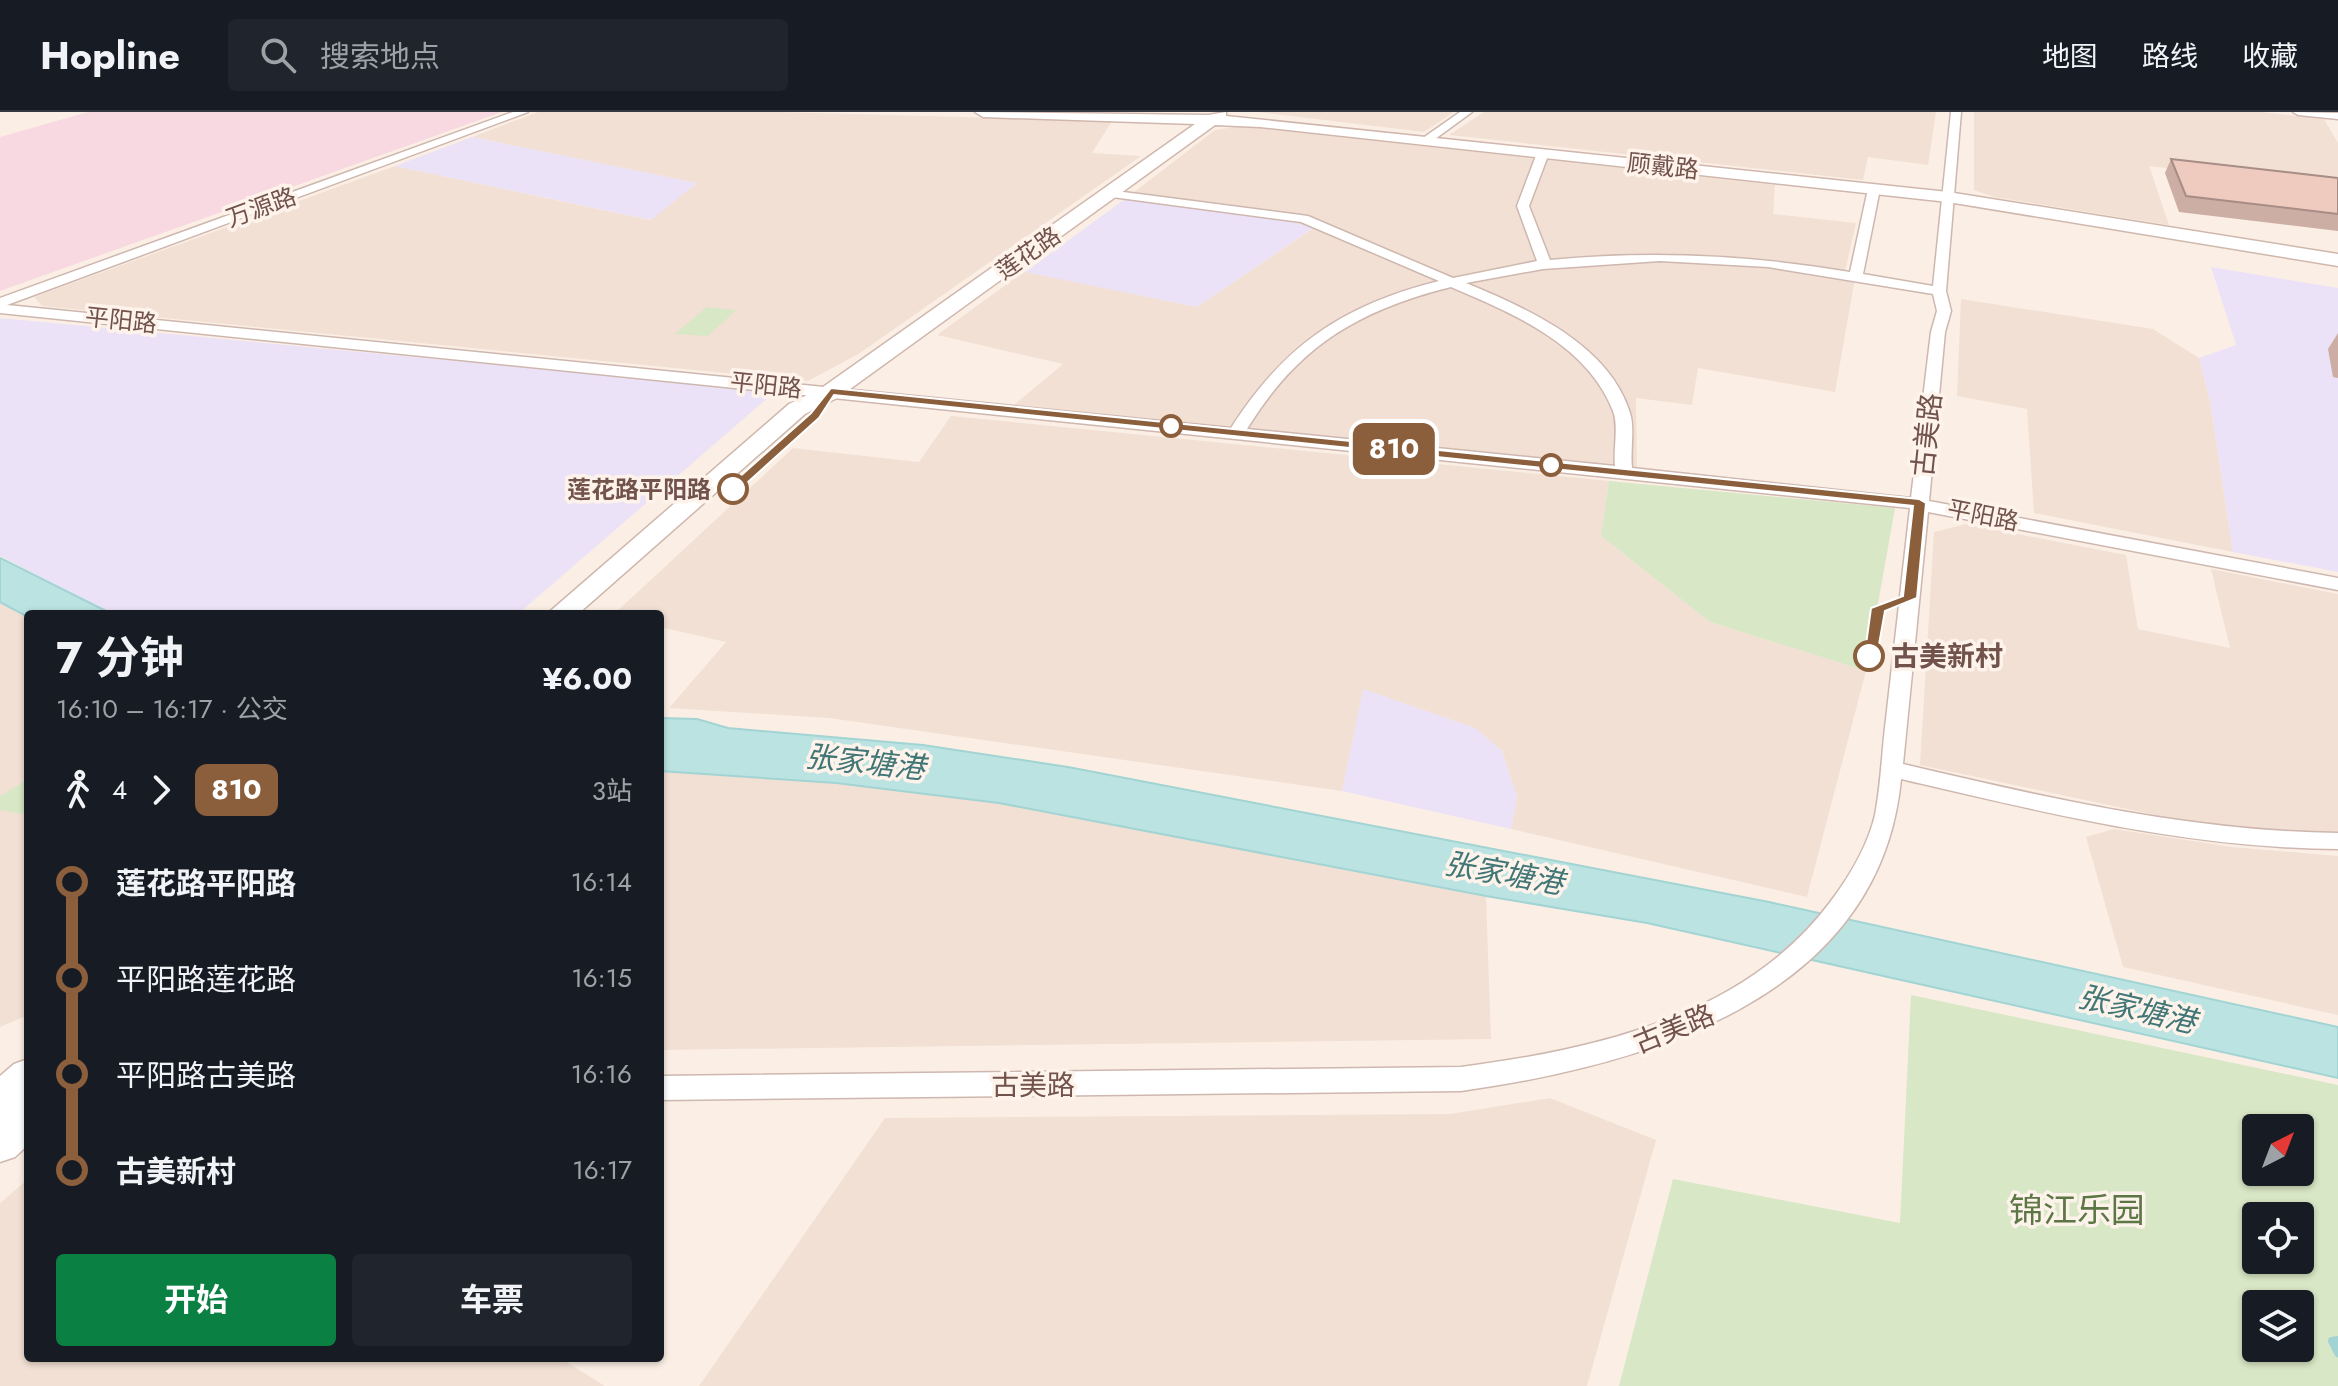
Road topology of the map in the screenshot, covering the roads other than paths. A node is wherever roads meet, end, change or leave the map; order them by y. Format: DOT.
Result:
graph roads {
  1 [pos="523,112"];
  2 [pos="983,112"];
  3 [pos="1467,112"];
  4 [pos="1956,112"];
  5 [pos="2298,112"];
  6 [pos="1218,115"];
  7 [pos="2338,116"];
  8 [pos="1427,140"];
  9 [pos="1543,153"];
  10 [pos="1874,189"];
  11 [pos="1112,193"];
  12 [pos="1948,197"];
  13 [pos="2338,260"];
  14 [pos="1545,265"];
  15 [pos="1855,278"];
  16 [pos="1453,280"];
  17 [pos="1939,291"];
  18 [pos="0,306"];
  19 [pos="831,392"];
  20 [pos="1236,433"];
  21 [pos="1624,472"];
  22 [pos="1919,503"];
  23 [pos="2338,584"];
  24 [pos="566,610"];
  25 [pos="597,610"];
  26 [pos="1892,769"];
  27 [pos="2338,841"];
  28 [pos="664,1088"];
  29 [pos="16,1094"];
  30 [pos="0,1144"];
  1 -- 18 [label="street, 万源路"];
  2 -- 6 [label="main road, 顾戴路"];
  3 -- 8 [label="street"];
  4 -- 12 [label="street, 古美路"];
  5 -- 7 [label="street"];
  6 -- 8 [label="main road, 顾戴路"];
  6 -- 11 [label="main road, 莲花路"];
  8 -- 9 [label="main road, 顾戴路"];
  9 -- 10 [label="main road, 顾戴路"];
  9 -- 14 [label="street"];
  10 -- 12 [label="main road, 顾戴路"];
  10 -- 15 [label="street"];
  11 -- 16 [label="street"];
  11 -- 19 [label="main road, 莲花路"];
  12 -- 13 [label="main road, 顾戴路"];
  12 -- 17 [label="street, 古美路"];
  14 -- 15 [label="street"];
  14 -- 16 [label="street"];
  15 -- 17 [label="street"];
  16 -- 20 [label="street"];
  16 -- 21 [label="street"];
  17 -- 22 [label="street, 古美路"];
  18 -- 19 [label="street, 平阳路"];
  19 -- 20 [label="street, 平阳路"];
  19 -- 24 [label="main road, 莲花路"];
  19 -- 25 [label="main road, 莲花路"];
  20 -- 21 [label="street, 平阳路"];
  21 -- 22 [label="street, 平阳路"];
  22 -- 23 [label="street, 平阳路"];
  22 -- 26 [label="street, 古美路"];
  26 -- 27 [label="street"];
  26 -- 28 [label="street, 古美路"];
  29 -- 30 [label="main road"];
}
